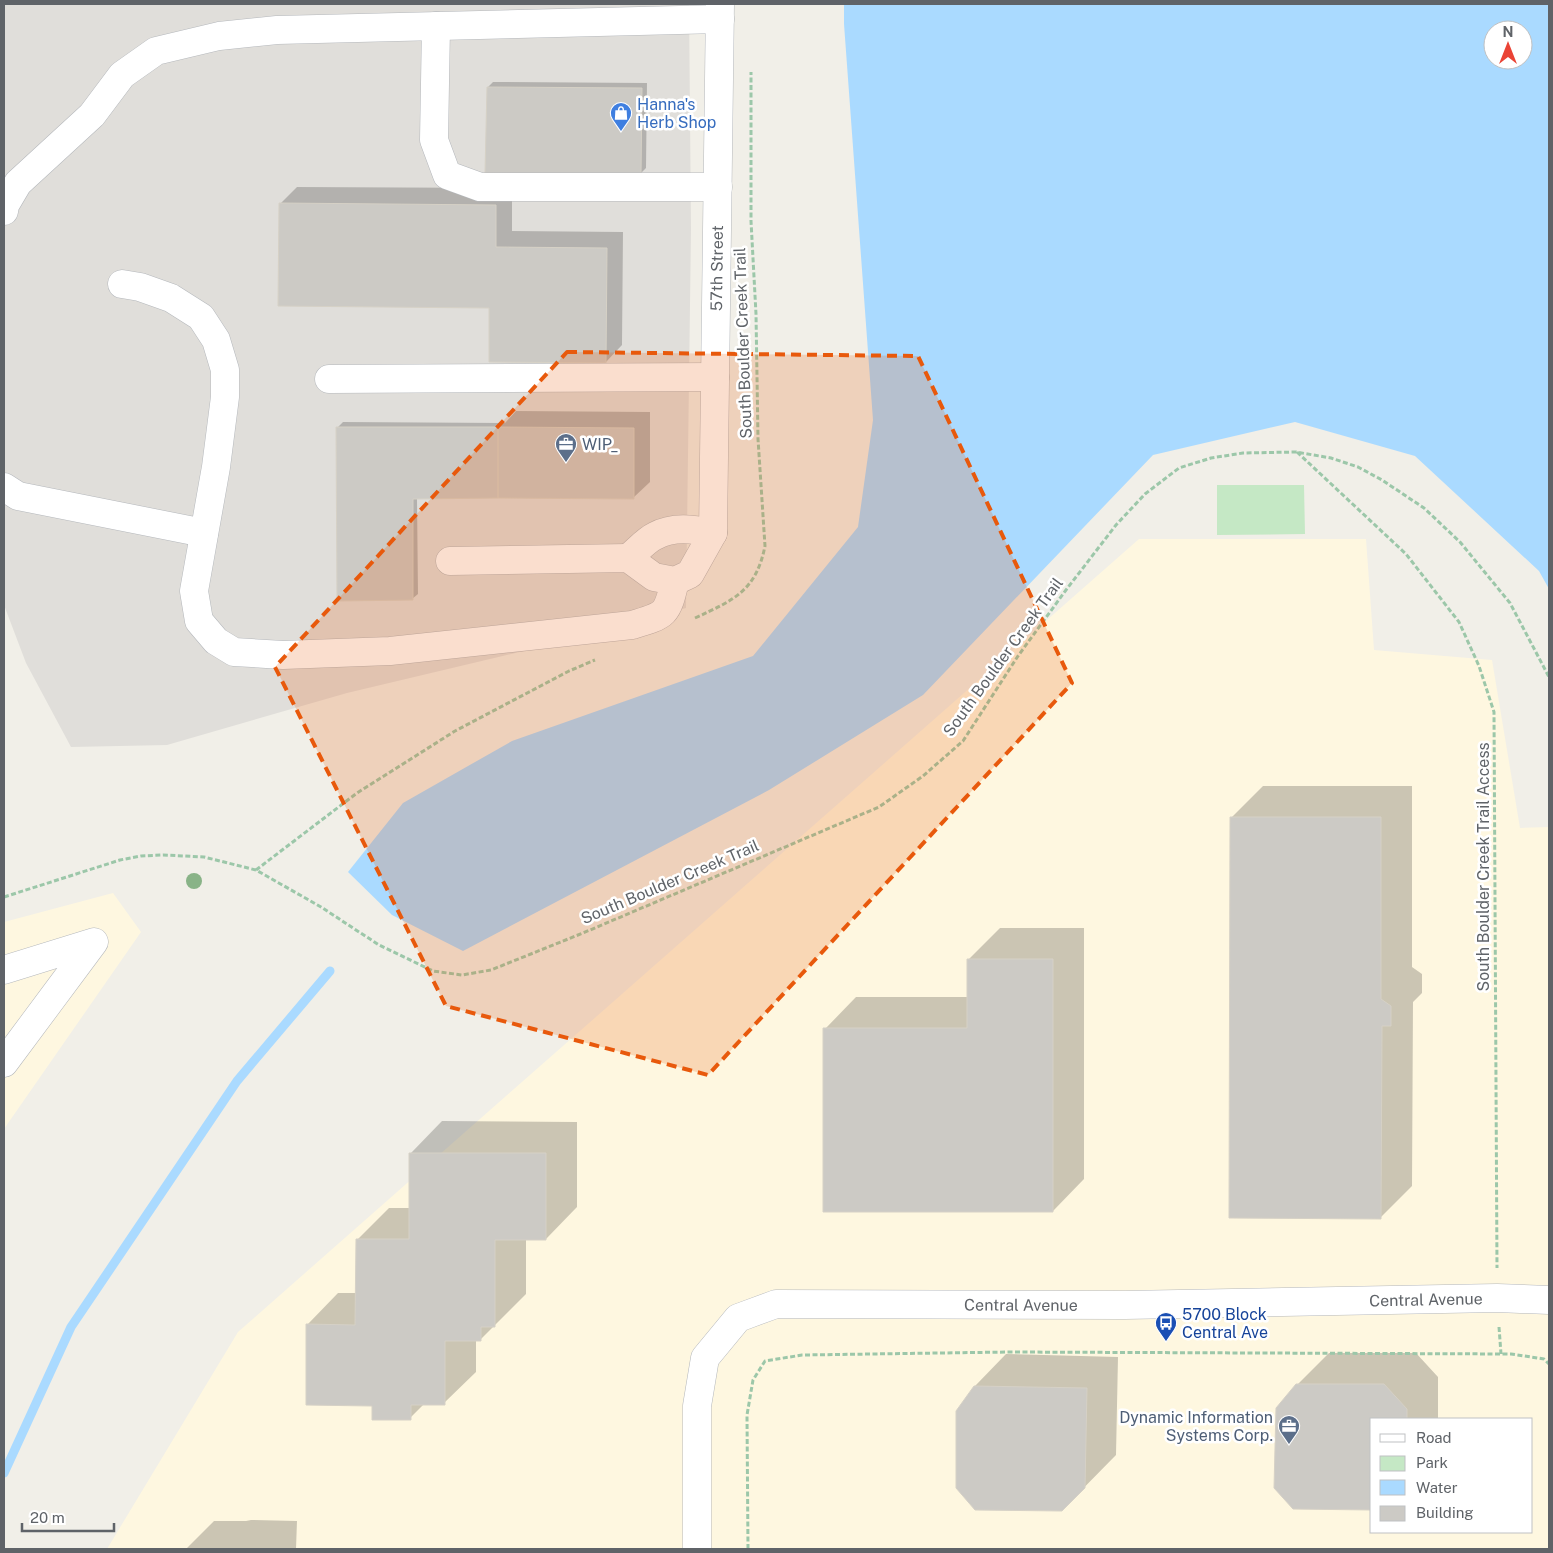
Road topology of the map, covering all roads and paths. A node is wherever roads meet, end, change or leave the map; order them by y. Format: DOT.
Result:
graph roads {
  1 [pos="720,11"];
  2 [pos="436,26"];
  3 [pos="751,70"];
  4 [pos="718,187"];
  5 [pos="4,211"];
  6 [pos="122,284"];
  7 [pos="715,377"];
  8 [pos="329,379"];
  9 [pos="1296,452"];
  10 [pos="4,487"];
  11 [pos="712,533"];
  12 [pos="204,534"];
  13 [pos="628,558"];
  14 [pos="450,561"];
  15 [pos="675,581"];
  16 [pos="692,620"];
  17 [pos="604,657"];
  18 [pos="1549,677"];
  19 [pos="256,870"];
  20 [pos="4,897"];
  21 [pos="4,970"];
  22 [pos="4,1063"];
  23 [pos="1497,1298"];
  24 [pos="1549,1300"];
  25 [pos="1501,1354"];
  26 [pos="1549,1364"];
  27 [pos="698,1549"];
  28 [pos="748,1549"];
  1 -- 2 [label="street"];
  1 -- 4 [label="street, 57th Street"];
  2 -- 4 [label="street"];
  2 -- 5 [label="street"];
  3 -- 16 [label="path, South Boulder Creek Trail"];
  4 -- 7 [label="street, 57th Street"];
  6 -- 12 [label="street"];
  7 -- 8 [label="street"];
  7 -- 11 [label="street, 57th Street"];
  9 -- 18 [label="path, South Boulder Creek Trail"];
  9 -- 19 [label="path, South Boulder Creek Trail"];
  9 -- 23 [label="path, South Boulder Creek Trail Access"];
  10 -- 12 [label="street"];
  11 -- 13 [label="street"];
  11 -- 15 [label="street"];
  12 -- 15 [label="street"];
  13 -- 14 [label="street"];
  13 -- 15 [label="street"];
  17 -- 19 [label="path"];
  19 -- 20 [label="path, South Boulder Creek Trail"];
  21 -- 22 [label="street"];
  23 -- 24 [label="street, Central Avenue"];
  23 -- 25 [label="path, South Boulder Creek Trail Access"];
  23 -- 27 [label="street, Central Avenue"];
  25 -- 26 [label="path"];
  25 -- 28 [label="path"];
}
